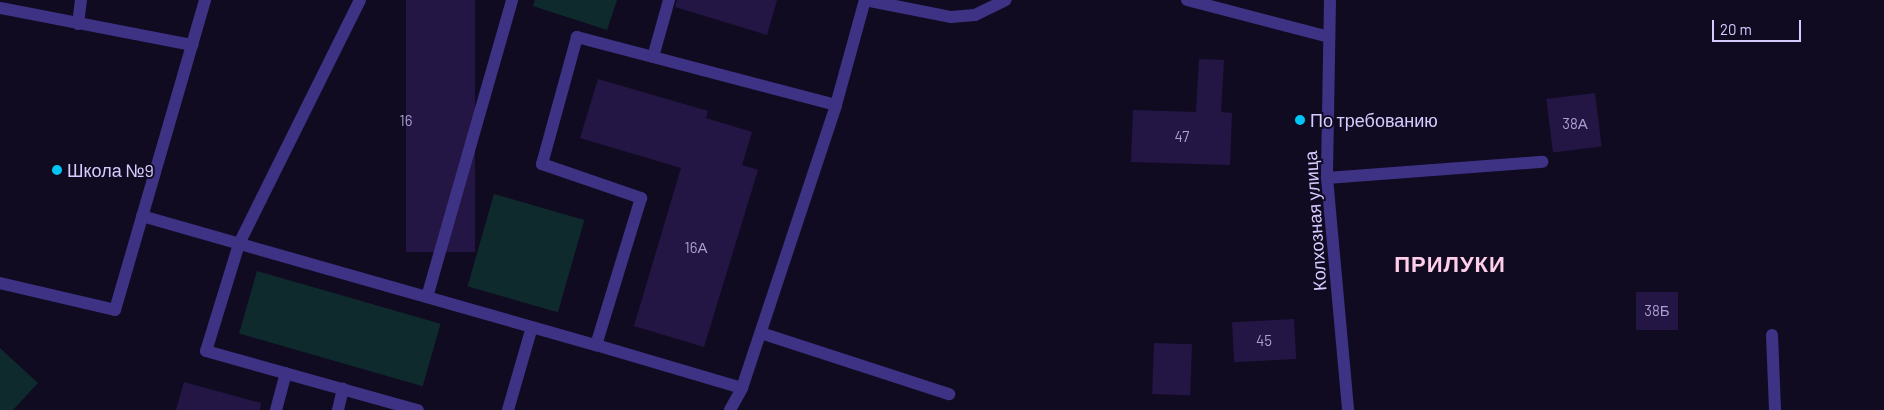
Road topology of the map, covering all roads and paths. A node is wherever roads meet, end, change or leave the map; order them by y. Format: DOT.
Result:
graph roads {
  1 [pos="81,0"];
  2 [pos="205,0"];
  3 [pos="360,0"];
  4 [pos="512,0"];
  5 [pos="669,0"];
  6 [pos="865,0"];
  7 [pos="1006,0"];
  8 [pos="1187,0"];
  9 [pos="1330,0"];
  10 [pos="0,8"];
  11 [pos="78,24"];
  12 [pos="1329,37"];
  13 [pos="192,45"];
  14 [pos="653,57"];
  15 [pos="836,106"];
  16 [pos="1542,162"];
  17 [pos="1327,178"];
  18 [pos="142,216"];
  19 [pos="239,244"];
  20 [pos="0,283"];
  21 [pos="427,297"];
  22 [pos="532,327"];
  23 [pos="761,333"];
  24 [pos="1772,335"];
  25 [pos="596,346"];
  26 [pos="286,373"];
  27 [pos="742,388"];
  28 [pos="343,389"];
  29 [pos="949,394"];
  30 [pos="276,410"];
  31 [pos="338,410"];
  32 [pos="418,410"];
  33 [pos="508,410"];
  34 [pos="730,410"];
  35 [pos="1348,410"];
  36 [pos="1775,410"];
  1 -- 11 [label="street"];
  2 -- 13 [label="street"];
  3 -- 19 [label="street"];
  4 -- 21 [label="street"];
  5 -- 14 [label="street"];
  6 -- 7 [label="street"];
  6 -- 15 [label="street"];
  8 -- 12 [label="street"];
  9 -- 12 [label="street, Колхозная улица"];
  10 -- 11 [label="street"];
  11 -- 13 [label="street"];
  12 -- 17 [label="street, Колхозная улица"];
  13 -- 18 [label="street"];
  14 -- 15 [label="street"];
  14 -- 25 [label="street"];
  15 -- 23 [label="street"];
  16 -- 17 [label="street"];
  17 -- 35 [label="street, Колхозная улица"];
  18 -- 19 [label="street"];
  18 -- 20 [label="street"];
  19 -- 21 [label="street"];
  19 -- 26 [label="street"];
  21 -- 22 [label="street"];
  22 -- 25 [label="street"];
  22 -- 33 [label="street"];
  23 -- 27 [label="street"];
  23 -- 29 [label="street"];
  24 -- 36 [label="street"];
  25 -- 27 [label="street"];
  26 -- 28 [label="street"];
  26 -- 30 [label="street"];
  27 -- 34 [label="street"];
  28 -- 31 [label="street"];
  28 -- 32 [label="street"];
}
